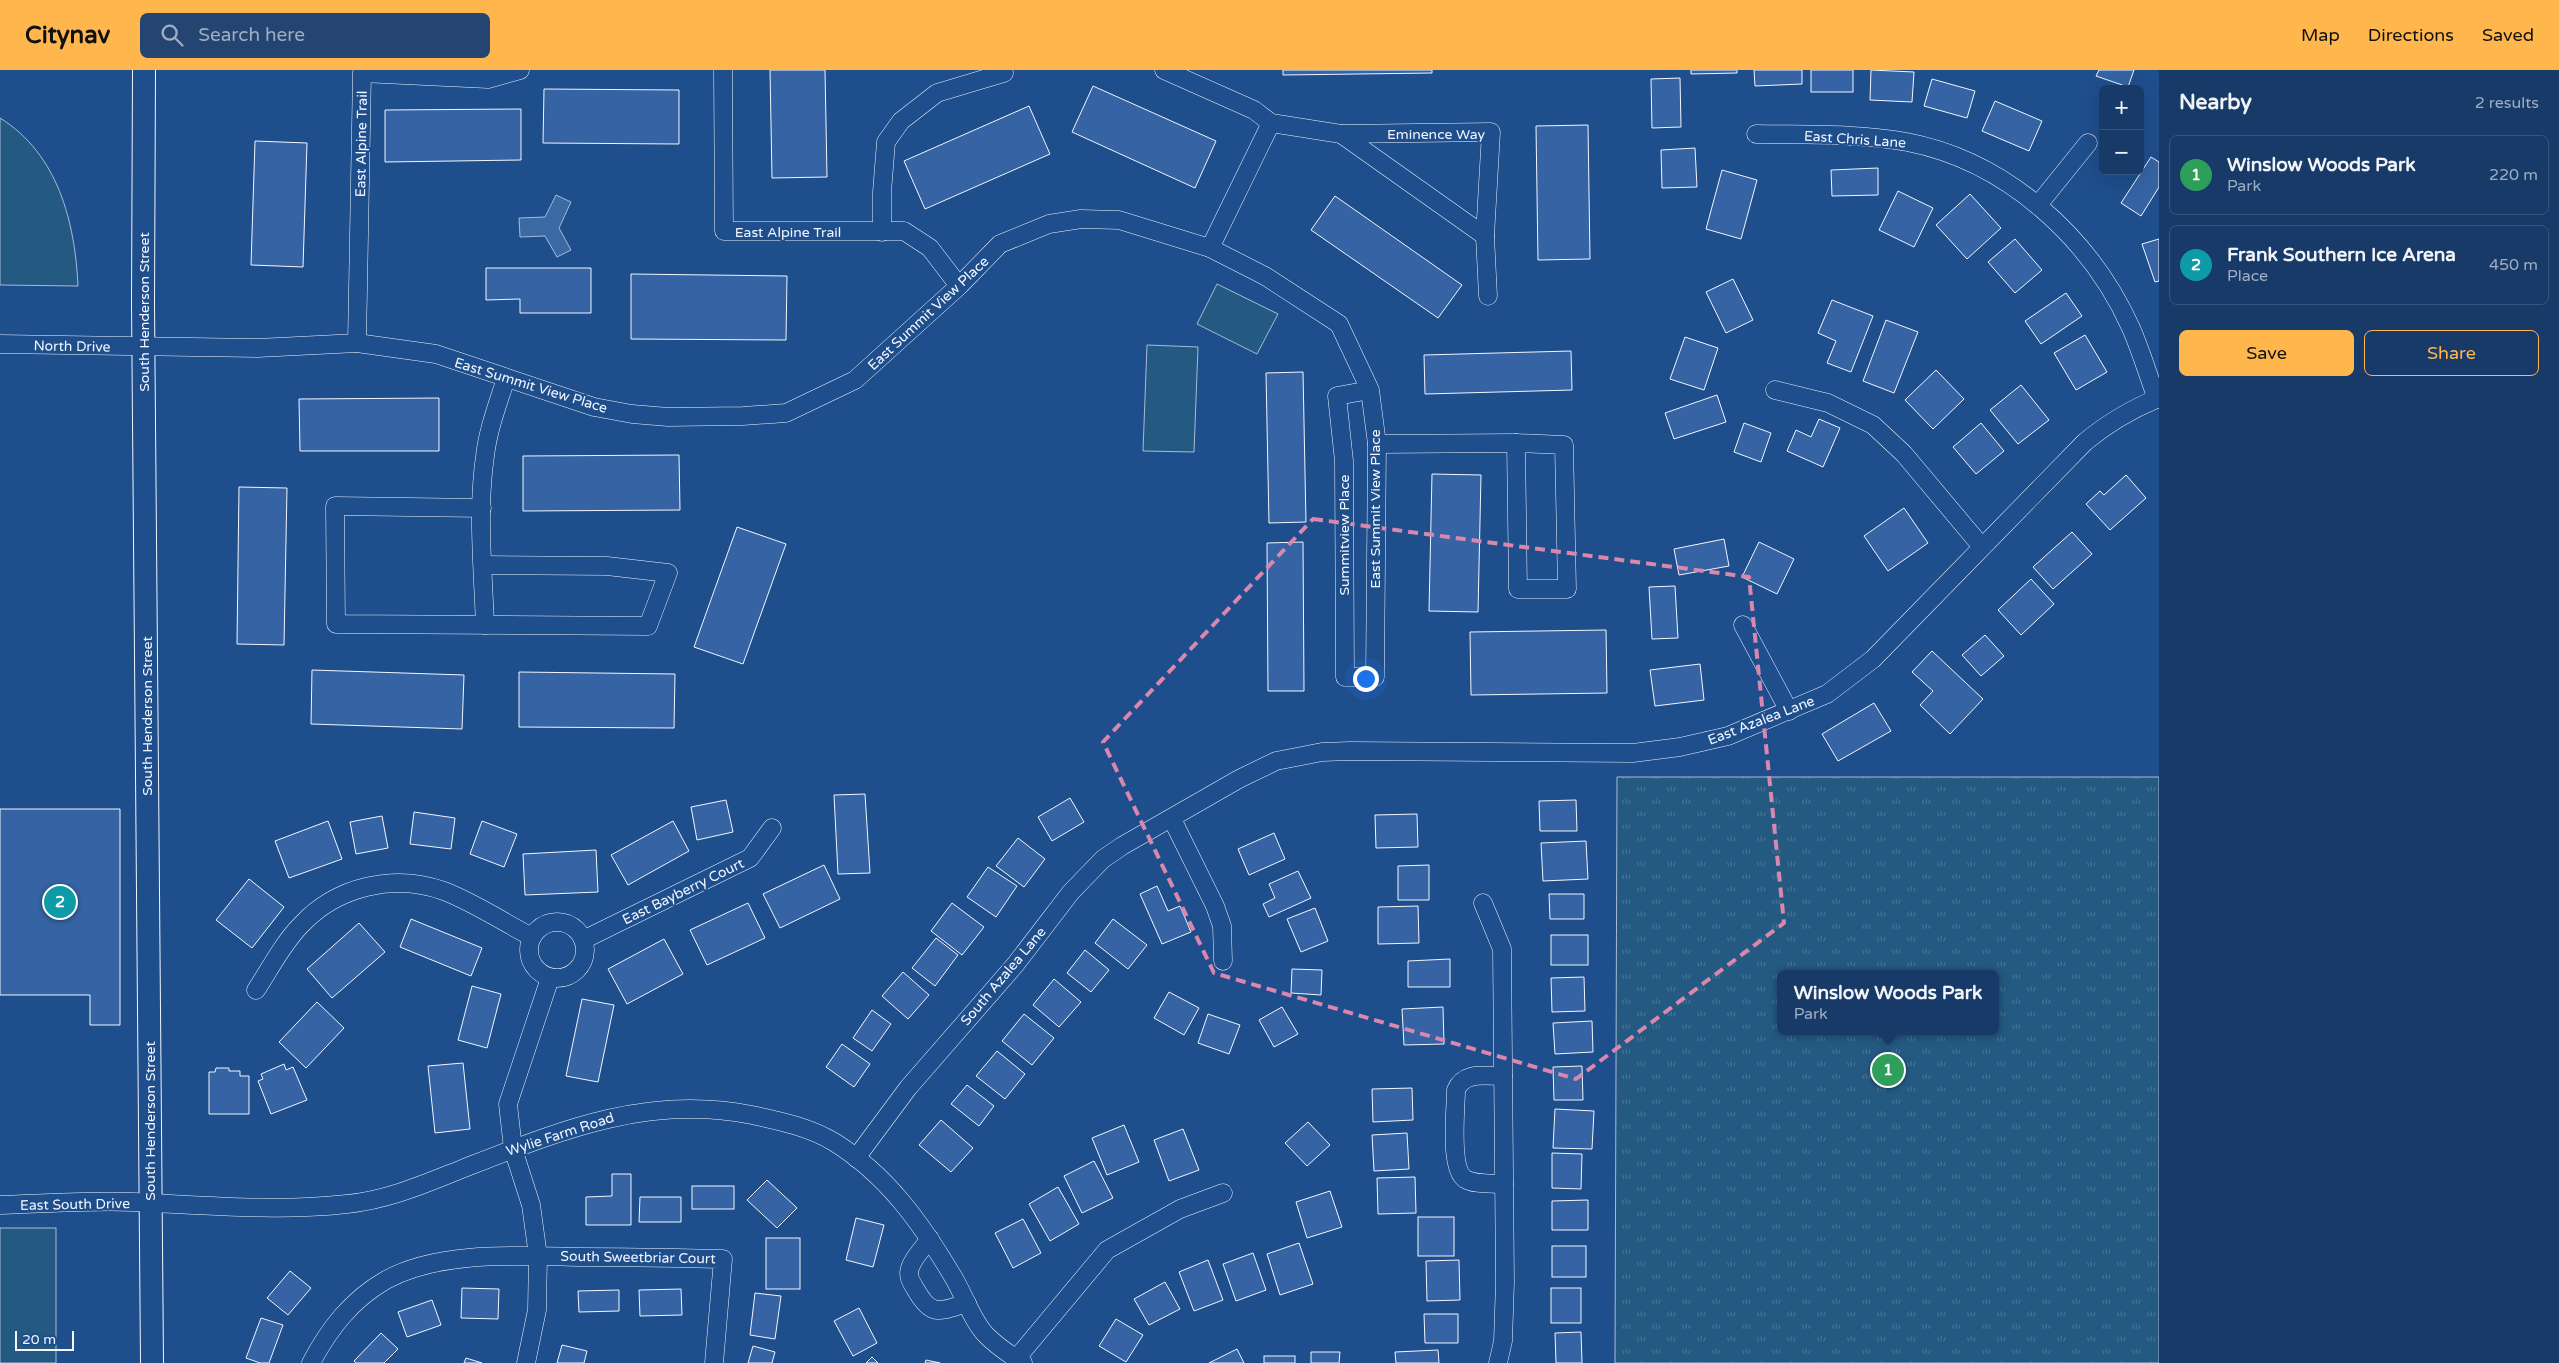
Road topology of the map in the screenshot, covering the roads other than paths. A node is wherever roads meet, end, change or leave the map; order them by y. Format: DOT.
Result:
graph roads {
  1 [pos="144,70"];
  2 [pos="520,70"];
  3 [pos="723,70"];
  4 [pos="1164,70"];
  5 [pos="1004,74"];
  6 [pos="1271,123"];
  7 [pos="1341,134"];
  8 [pos="1756,134"];
  9 [pos="2088,143"];
  10 [pos="2038,204"];
  11 [pos="882,232"];
  12 [pos="1485,236"];
  13 [pos="1210,248"];
  14 [pos="959,286"];
  15 [pos="1488,296"];
  16 [pos="357,343"];
  17 [pos="0,344"];
  18 [pos="144,347"];
  19 [pos="506,378"];
  20 [pos="1370,390"];
  21 [pos="1776,390"];
  22 [pos="2158,398"];
  23 [pos="1516,443"];
  24 [pos="1377,444"];
  25 [pos="482,508"];
  26 [pos="1982,547"];
  27 [pos="483,565"];
  28 [pos="485,625"];
  29 [pos="1743,625"];
  30 [pos="1375,677"];
  31 [pos="1789,711"];
  32 [pos="1172,818"];
  33 [pos="772,828"];
  34 [pos="1483,903"];
  35 [pos="532,937"];
  36 [pos="583,940"];
  37 [pos="1223,961"];
  38 [pos="550,978"];
  39 [pos="256,990"];
  40 [pos="1503,1076"];
  41 [pos="513,1149"];
  42 [pos="856,1158"];
  43 [pos="1504,1184"];
  44 [pos="1223,1193"];
  45 [pos="151,1204"];
  46 [pos="0,1205"];
  47 [pos="930,1239"];
  48 [pos="538,1256"];
  49 [pos="967,1303"];
  50 [pos="1019,1361"];
  51 [pos="152,1363"];
  52 [pos="311,1363"];
  53 [pos="526,1363"];
  54 [pos="714,1363"];
  55 [pos="1498,1363"];
  1 -- 18 [label="street, South Henderson Street"];
  2 -- 16 [label="street, East Alpine Trail"];
  3 -- 11 [label="street, East Alpine Trail"];
  4 -- 6 [label="street, Eminence Way"];
  5 -- 11 [label="street"];
  6 -- 7 [label="street, Eminence Way"];
  6 -- 13 [label="street"];
  7 -- 12 [label="street, Eminence Way"];
  7 -- 12 [label="street, Eminence Way"];
  8 -- 10 [label="street, East Chris Lane"];
  9 -- 10 [label="street"];
  10 -- 22 [label="street, East Chris Lane"];
  11 -- 14 [label="street, East Alpine Trail"];
  12 -- 15 [label="street, Eminence Way"];
  13 -- 14 [label="street, East Summit View Place"];
  13 -- 20 [label="street, East Summit View Place"];
  14 -- 19 [label="street, East Summit View Place"];
  16 -- 18 [label="street, East Summit View Place"];
  16 -- 19 [label="street, East Summit View Place"];
  17 -- 18 [label="street, North Drive"];
  18 -- 45 [label="street, South Henderson Street"];
  19 -- 25 [label="street"];
  20 -- 24 [label="street, East Summit View Place"];
  20 -- 30 [label="street, Summitview Place"];
  21 -- 26 [label="street"];
  22 -- 26 [label="street, East Azalea Lane"];
  23 -- 23 [label="street"];
  23 -- 24 [label="street"];
  24 -- 30 [label="street, East Summit View Place"];
  25 -- 27 [label="street"];
  25 -- 28 [label="street"];
  26 -- 31 [label="street, East Azalea Lane"];
  27 -- 28 [label="street"];
  27 -- 28 [label="street"];
  29 -- 31 [label="street"];
  31 -- 32 [label="street, East Azalea Lane"];
  32 -- 37 [label="street"];
  32 -- 42 [label="street, South Azalea Lane"];
  33 -- 36 [label="street, East Bayberry Court"];
  34 -- 40 [label="street"];
  35 -- 36 [label="street"];
  35 -- 38 [label="street"];
  35 -- 39 [label="street"];
  36 -- 38 [label="street"];
  38 -- 41 [label="street"];
  40 -- 43 [label="street"];
  40 -- 43 [label="street"];
  41 -- 42 [label="street, Wylie Farm Road"];
  41 -- 45 [label="street, Wylie Farm Road"];
  41 -- 48 [label="street"];
  42 -- 47 [label="street, Wylie Farm Road"];
  43 -- 55 [label="street"];
  44 -- 50 [label="street"];
  45 -- 46 [label="street, East South Drive"];
  45 -- 51 [label="street, South Henderson Street"];
  47 -- 49 [label="street, Wylie Farm Road"];
  47 -- 49 [label="street"];
  48 -- 52 [label="street"];
  48 -- 53 [label="street"];
  48 -- 54 [label="street, South Sweetbriar Court"];
  49 -- 50 [label="street, Wylie Farm Road"];
}
